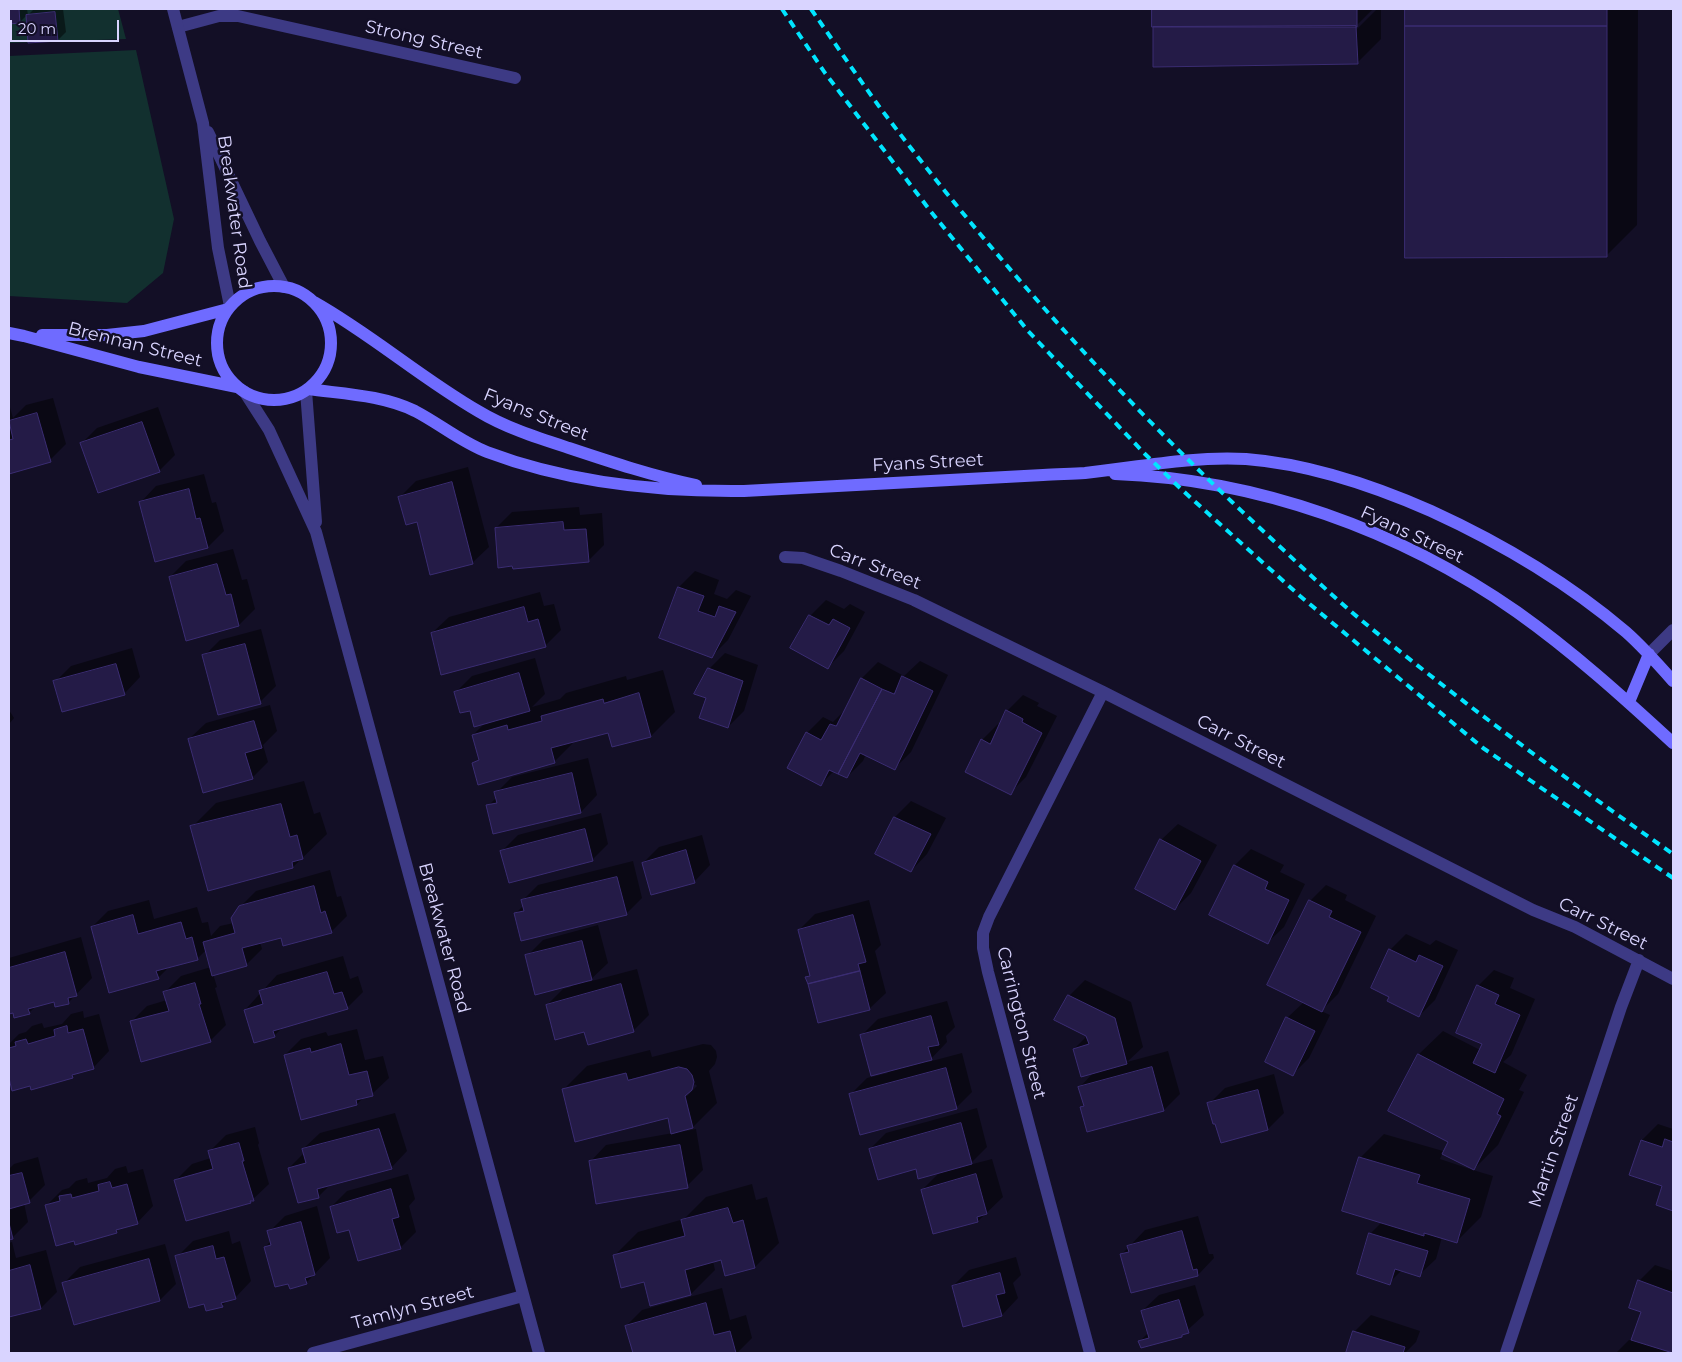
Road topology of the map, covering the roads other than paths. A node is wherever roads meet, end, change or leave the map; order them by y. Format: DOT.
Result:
graph roads {
  1 [pos="173,9"];
  2 [pos="178,27"];
  3 [pos="515,78"];
  4 [pos="204,123"];
  5 [pos="284,287"];
  6 [pos="314,302"];
  7 [pos="229,308"];
  8 [pos="9,333"];
  9 [pos="24,336"];
  10 [pos="240,389"];
  11 [pos="307,390"];
  12 [pos="1085,472"];
  13 [pos="744,491"];
  14 [pos="316,532"];
  15 [pos="785,557"];
  16 [pos="1673,630"];
  17 [pos="1648,654"];
  18 [pos="1673,681"];
  19 [pos="1103,692"];
  20 [pos="1629,702"];
  21 [pos="1671,737"];
  22 [pos="1639,960"];
  23 [pos="1673,979"];
  24 [pos="523,1296"];
  25 [pos="313,1353"];
  26 [pos="539,1353"];
  27 [pos="1090,1353"];
  28 [pos="1506,1353"];
  1 -- 2 [label="street, Breakwater Road"];
  2 -- 3 [label="street, Strong Street"];
  2 -- 4 [label="street, Breakwater Road"];
  4 -- 5 [label="street, Breakwater Road"];
  4 -- 7 [label="street, Breakwater Road"];
  5 -- 6 [label="main road"];
  5 -- 7 [label="main road"];
  6 -- 11 [label="main road"];
  6 -- 13 [label="main road, Fyans Street"];
  7 -- 9 [label="main road, Brennan Street"];
  7 -- 10 [label="main road"];
  8 -- 9 [label="main road, Brennan Street"];
  9 -- 10 [label="main road, Brennan Street"];
  10 -- 11 [label="main road"];
  10 -- 14 [label="street, Breakwater Road"];
  11 -- 13 [label="main road, Fyans Street"];
  11 -- 14 [label="street, Breakwater Road"];
  12 -- 13 [label="main road, Fyans Street"];
  12 -- 17 [label="main road, Fyans Street"];
  12 -- 20 [label="main road, Fyans Street"];
  14 -- 24 [label="street, Breakwater Road"];
  15 -- 19 [label="street, Carr Street"];
  16 -- 17 [label="street"];
  17 -- 18 [label="main road, Fyans Street"];
  17 -- 20 [label="main road"];
  19 -- 22 [label="street, Carr Street"];
  19 -- 27 [label="street, Carrington Street"];
  20 -- 21 [label="main road, Fyans Street"];
  22 -- 23 [label="street, Carr Street"];
  22 -- 28 [label="street, Martin Street"];
  24 -- 25 [label="street, Tamlyn Street"];
  24 -- 26 [label="street, Breakwater Road"];
}
